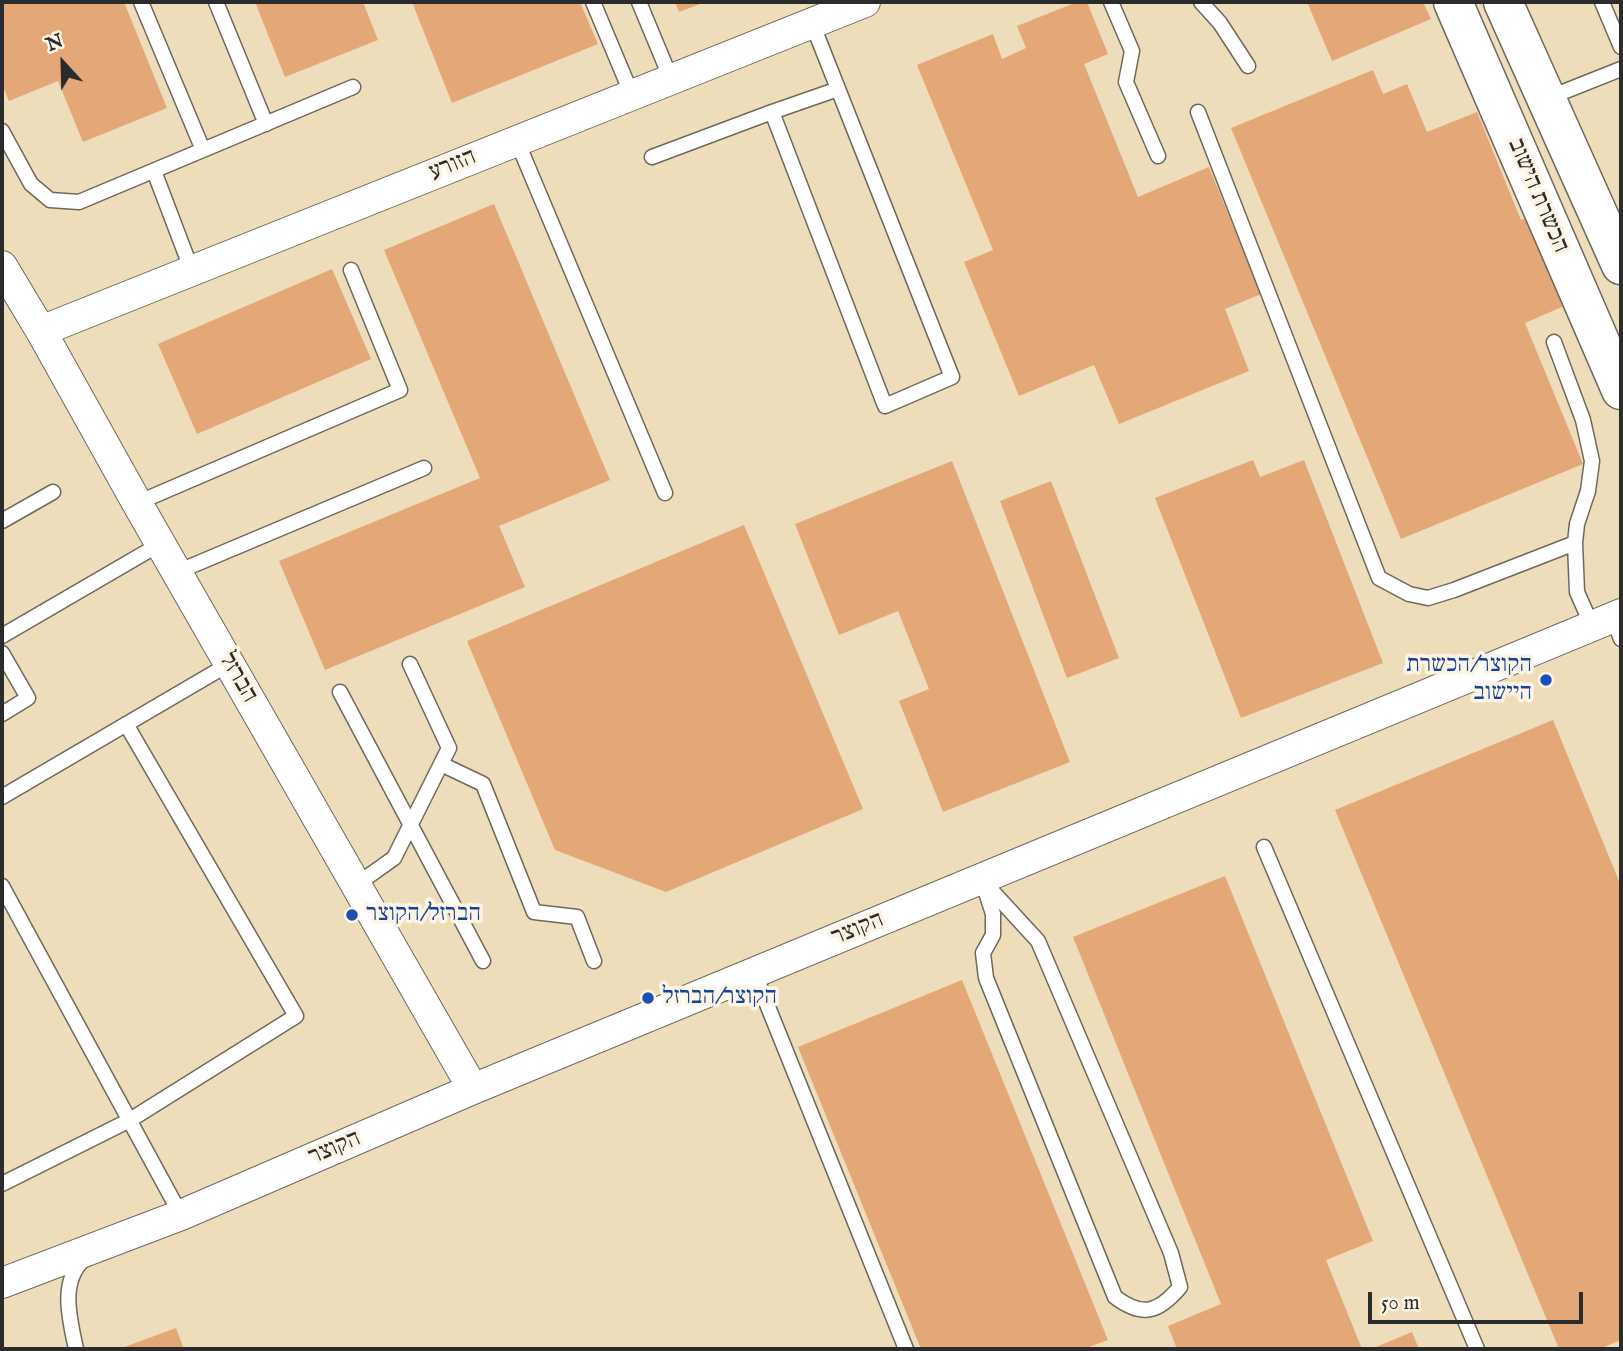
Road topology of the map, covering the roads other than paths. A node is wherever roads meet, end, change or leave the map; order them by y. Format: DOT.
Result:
graph roads {
  1 [pos="141,2"];
  2 [pos="216,2"];
  3 [pos="593,2"];
  4 [pos="639,2"];
  5 [pos="866,2"];
  6 [pos="1111,2"];
  7 [pos="1201,2"];
  8 [pos="1453,2"];
  9 [pos="1503,2"];
  10 [pos="1602,2"];
  11 [pos="812,23"];
  12 [pos="1621,47"];
  13 [pos="1248,66"];
  14 [pos="1621,69"];
  15 [pos="671,79"];
  16 [pos="353,87"];
  17 [pos="838,89"];
  18 [pos="632,95"];
  19 [pos="1547,99"];
  20 [pos="772,111"];
  21 [pos="1198,112"];
  22 [pos="266,124"];
  23 [pos="2,131"];
  24 [pos="517,141"];
  25 [pos="203,150"];
  26 [pos="1158,156"];
  27 [pos="652,157"];
  28 [pos="154,171"];
  29 [pos="1621,265"];
  30 [pos="2,266"];
  31 [pos="351,270"];
  32 [pos="192,271"];
  33 [pos="41,331"];
  34 [pos="1554,342"];
  35 [pos="1621,390"];
  36 [pos="424,467"];
  37 [pos="53,492"];
  38 [pos="664,493"];
  39 [pos="136,503"];
  40 [pos="2,521"];
  41 [pos="1575,543"];
  42 [pos="160,544"];
  43 [pos="177,572"];
  44 [pos="1612,624"];
  45 [pos="2,636"];
  46 [pos="2,653"];
  47 [pos="229,664"];
  48 [pos="410,664"];
  49 [pos="340,692"];
  50 [pos="2,714"];
  51 [pos="126,724"];
  52 [pos="441,764"];
  53 [pos="2,797"];
  54 [pos="410,824"];
  55 [pos="1264,847"];
  56 [pos="982,880"];
  57 [pos="356,885"];
  58 [pos="2,886"];
  59 [pos="483,961"];
  60 [pos="594,961"];
  61 [pos="754,972"];
  62 [pos="473,1089"];
  63 [pos="130,1120"];
  64 [pos="2,1184"];
  65 [pos="181,1215"];
  66 [pos="95,1248"];
  67 [pos="2,1283"];
  68 [pos="76,1349"];
  69 [pos="906,1349"];
  70 [pos="1477,1349"];
  1 -- 25 [label="lane"];
  2 -- 22 [label="lane"];
  3 -- 18 [label="lane"];
  4 -- 15 [label="lane"];
  5 -- 11 [label="street, הזורע"];
  6 -- 26 [label="lane"];
  7 -- 13 [label="lane"];
  8 -- 35 [label="street, הכשרת הישוב"];
  9 -- 19 [label="street, הכשרת הישוב"];
  10 -- 12 [label="lane"];
  11 -- 15 [label="street, הזורע"];
  11 -- 17 [label="lane"];
  14 -- 19 [label="lane"];
  15 -- 18 [label="street, הזורע"];
  16 -- 22 [label="lane"];
  17 -- 20 [label="lane"];
  17 -- 20 [label="lane"];
  18 -- 24 [label="street, הזורע"];
  19 -- 29 [label="street, הכשרת הישוב"];
  20 -- 27 [label="lane"];
  21 -- 41 [label="lane"];
  22 -- 25 [label="lane"];
  23 -- 28 [label="lane"];
  24 -- 32 [label="street, הזורע"];
  24 -- 38 [label="lane"];
  25 -- 28 [label="lane"];
  28 -- 32 [label="lane"];
  30 -- 33 [label="street, הברזל"];
  31 -- 39 [label="lane"];
  32 -- 33 [label="street, הזורע"];
  33 -- 39 [label="street, הברזל"];
  34 -- 41 [label="lane"];
  36 -- 43 [label="lane"];
  37 -- 40 [label="lane"];
  39 -- 42 [label="street, הברזל"];
  41 -- 44 [label="lane"];
  42 -- 43 [label="street, הברזל"];
  42 -- 45 [label="lane"];
  43 -- 47 [label="street, הברזל"];
  44 -- 56 [label="street, הקוצר"];
  46 -- 50 [label="lane"];
  47 -- 51 [label="lane"];
  47 -- 57 [label="street, הברזל"];
  48 -- 52 [label="lane"];
  49 -- 54 [label="lane"];
  51 -- 53 [label="lane"];
  51 -- 63 [label="lane"];
  52 -- 54 [label="lane"];
  52 -- 60 [label="lane"];
  54 -- 57 [label="lane"];
  54 -- 59 [label="lane"];
  55 -- 70 [label="lane"];
  56 -- 56 [label="lane"];
  56 -- 61 [label="street, הקוצר"];
  57 -- 62 [label="street, הברזל"];
  58 -- 63 [label="lane"];
  61 -- 62 [label="street, הקוצר"];
  61 -- 69 [label="lane"];
  62 -- 65 [label="street, הקוצר"];
  63 -- 64 [label="lane"];
  63 -- 65 [label="lane"];
  65 -- 66 [label="street, הקוצר"];
  66 -- 67 [label="street, הקוצר"];
  66 -- 68 [label="lane"];
}
